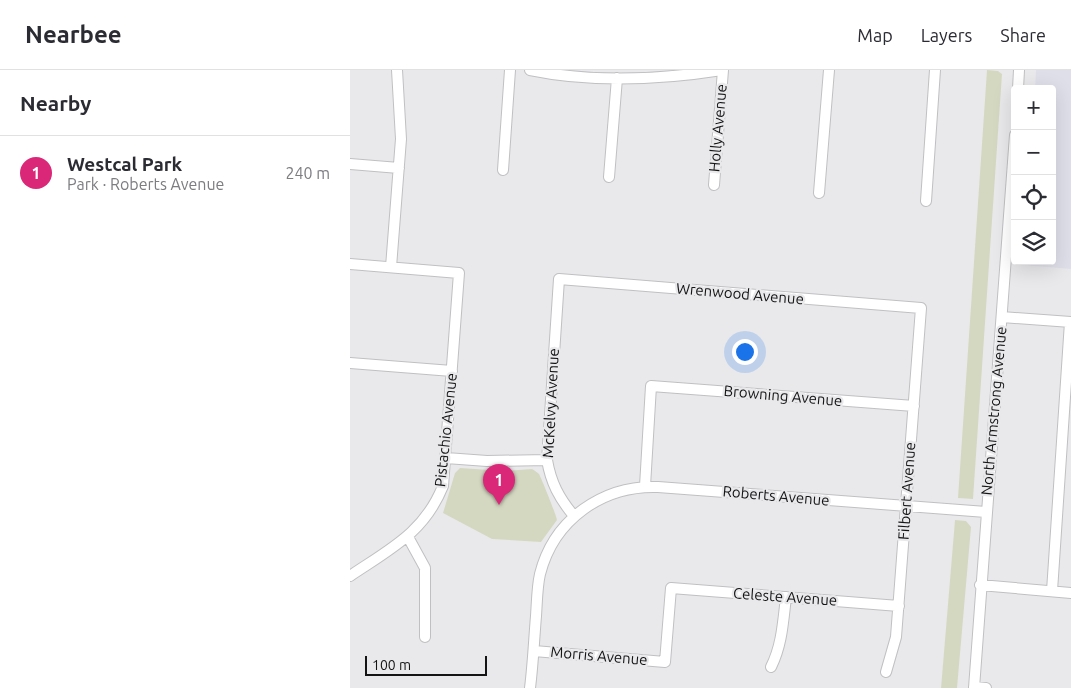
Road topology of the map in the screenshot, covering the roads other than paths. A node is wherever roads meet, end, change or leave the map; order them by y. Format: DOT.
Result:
graph roads {
  1 [pos="398,70"];
  2 [pos="510,70"];
  3 [pos="530,70"];
  4 [pos="722,70"];
  5 [pos="829,70"];
  6 [pos="935,70"];
  7 [pos="1019,70"];
  8 [pos="617,78"];
  9 [pos="1018,85"];
  10 [pos="350,164"];
  11 [pos="399,168"];
  12 [pos="503,170"];
  13 [pos="1012,175"];
  14 [pos="609,177"];
  15 [pos="714,185"];
  16 [pos="820,193"];
  17 [pos="926,201"];
  18 [pos="350,264"];
  19 [pos="391,267"];
  20 [pos="560,279"];
  21 [pos="921,308"];
  22 [pos="1002,317"];
  23 [pos="1071,322"];
  24 [pos="350,363"];
  25 [pos="452,371"];
  26 [pos="914,406"];
  27 [pos="446,458"];
  28 [pos="547,460"];
  29 [pos="645,486"];
  30 [pos="906,506"];
  31 [pos="986,512"];
  32 [pos="574,516"];
  33 [pos="408,537"];
  34 [pos="350,576"];
  35 [pos="980,585"];
  36 [pos="1052,591"];
  37 [pos="1071,593"];
  38 [pos="786,597"];
  39 [pos="899,606"];
  40 [pos="426,637"];
  41 [pos="534,651"];
  42 [pos="665,662"];
  43 [pos="771,667"];
  44 [pos="886,672"];
  45 [pos="530,688"];
  46 [pos="974,688"];
  47 [pos="986,688"];
  1 -- 11 [label="street"];
  2 -- 12 [label="street"];
  3 -- 8 [label="street"];
  4 -- 8 [label="street"];
  4 -- 15 [label="street, Holly Avenue"];
  5 -- 16 [label="street"];
  6 -- 17 [label="street"];
  7 -- 9 [label="street"];
  8 -- 14 [label="street"];
  10 -- 11 [label="street"];
  11 -- 19 [label="street"];
  13 -- 22 [label="street, North Armstrong Avenue"];
  18 -- 19 [label="street"];
  19 -- 25 [label="street, Pistachio Avenue"];
  20 -- 21 [label="street, Wrenwood Avenue"];
  20 -- 28 [label="street, McKelvy Avenue"];
  21 -- 26 [label="street, Filbert Avenue"];
  22 -- 23 [label="street"];
  22 -- 31 [label="street, North Armstrong Avenue"];
  23 -- 36 [label="street"];
  24 -- 25 [label="street"];
  25 -- 27 [label="street, Pistachio Avenue"];
  26 -- 29 [label="street, Browning Avenue"];
  26 -- 30 [label="street, Filbert Avenue"];
  27 -- 28 [label="street"];
  27 -- 33 [label="street, Pistachio Avenue"];
  28 -- 32 [label="street, McKelvy Avenue"];
  29 -- 30 [label="street, Roberts Avenue"];
  29 -- 32 [label="street, Roberts Avenue"];
  30 -- 31 [label="street, Roberts Avenue"];
  30 -- 39 [label="street, Filbert Avenue"];
  31 -- 35 [label="street, North Armstrong Avenue"];
  32 -- 41 [label="street"];
  33 -- 34 [label="street, Pistachio Avenue"];
  33 -- 40 [label="street"];
  35 -- 36 [label="street"];
  35 -- 46 [label="street, North Armstrong Avenue"];
  36 -- 37 [label="street"];
  38 -- 39 [label="street, Celeste Avenue"];
  38 -- 42 [label="street, Celeste Avenue"];
  38 -- 43 [label="street"];
  39 -- 44 [label="street, Filbert Avenue"];
  41 -- 42 [label="street, Morris Avenue"];
  41 -- 45 [label="street"];
  46 -- 47 [label="street"];
}
